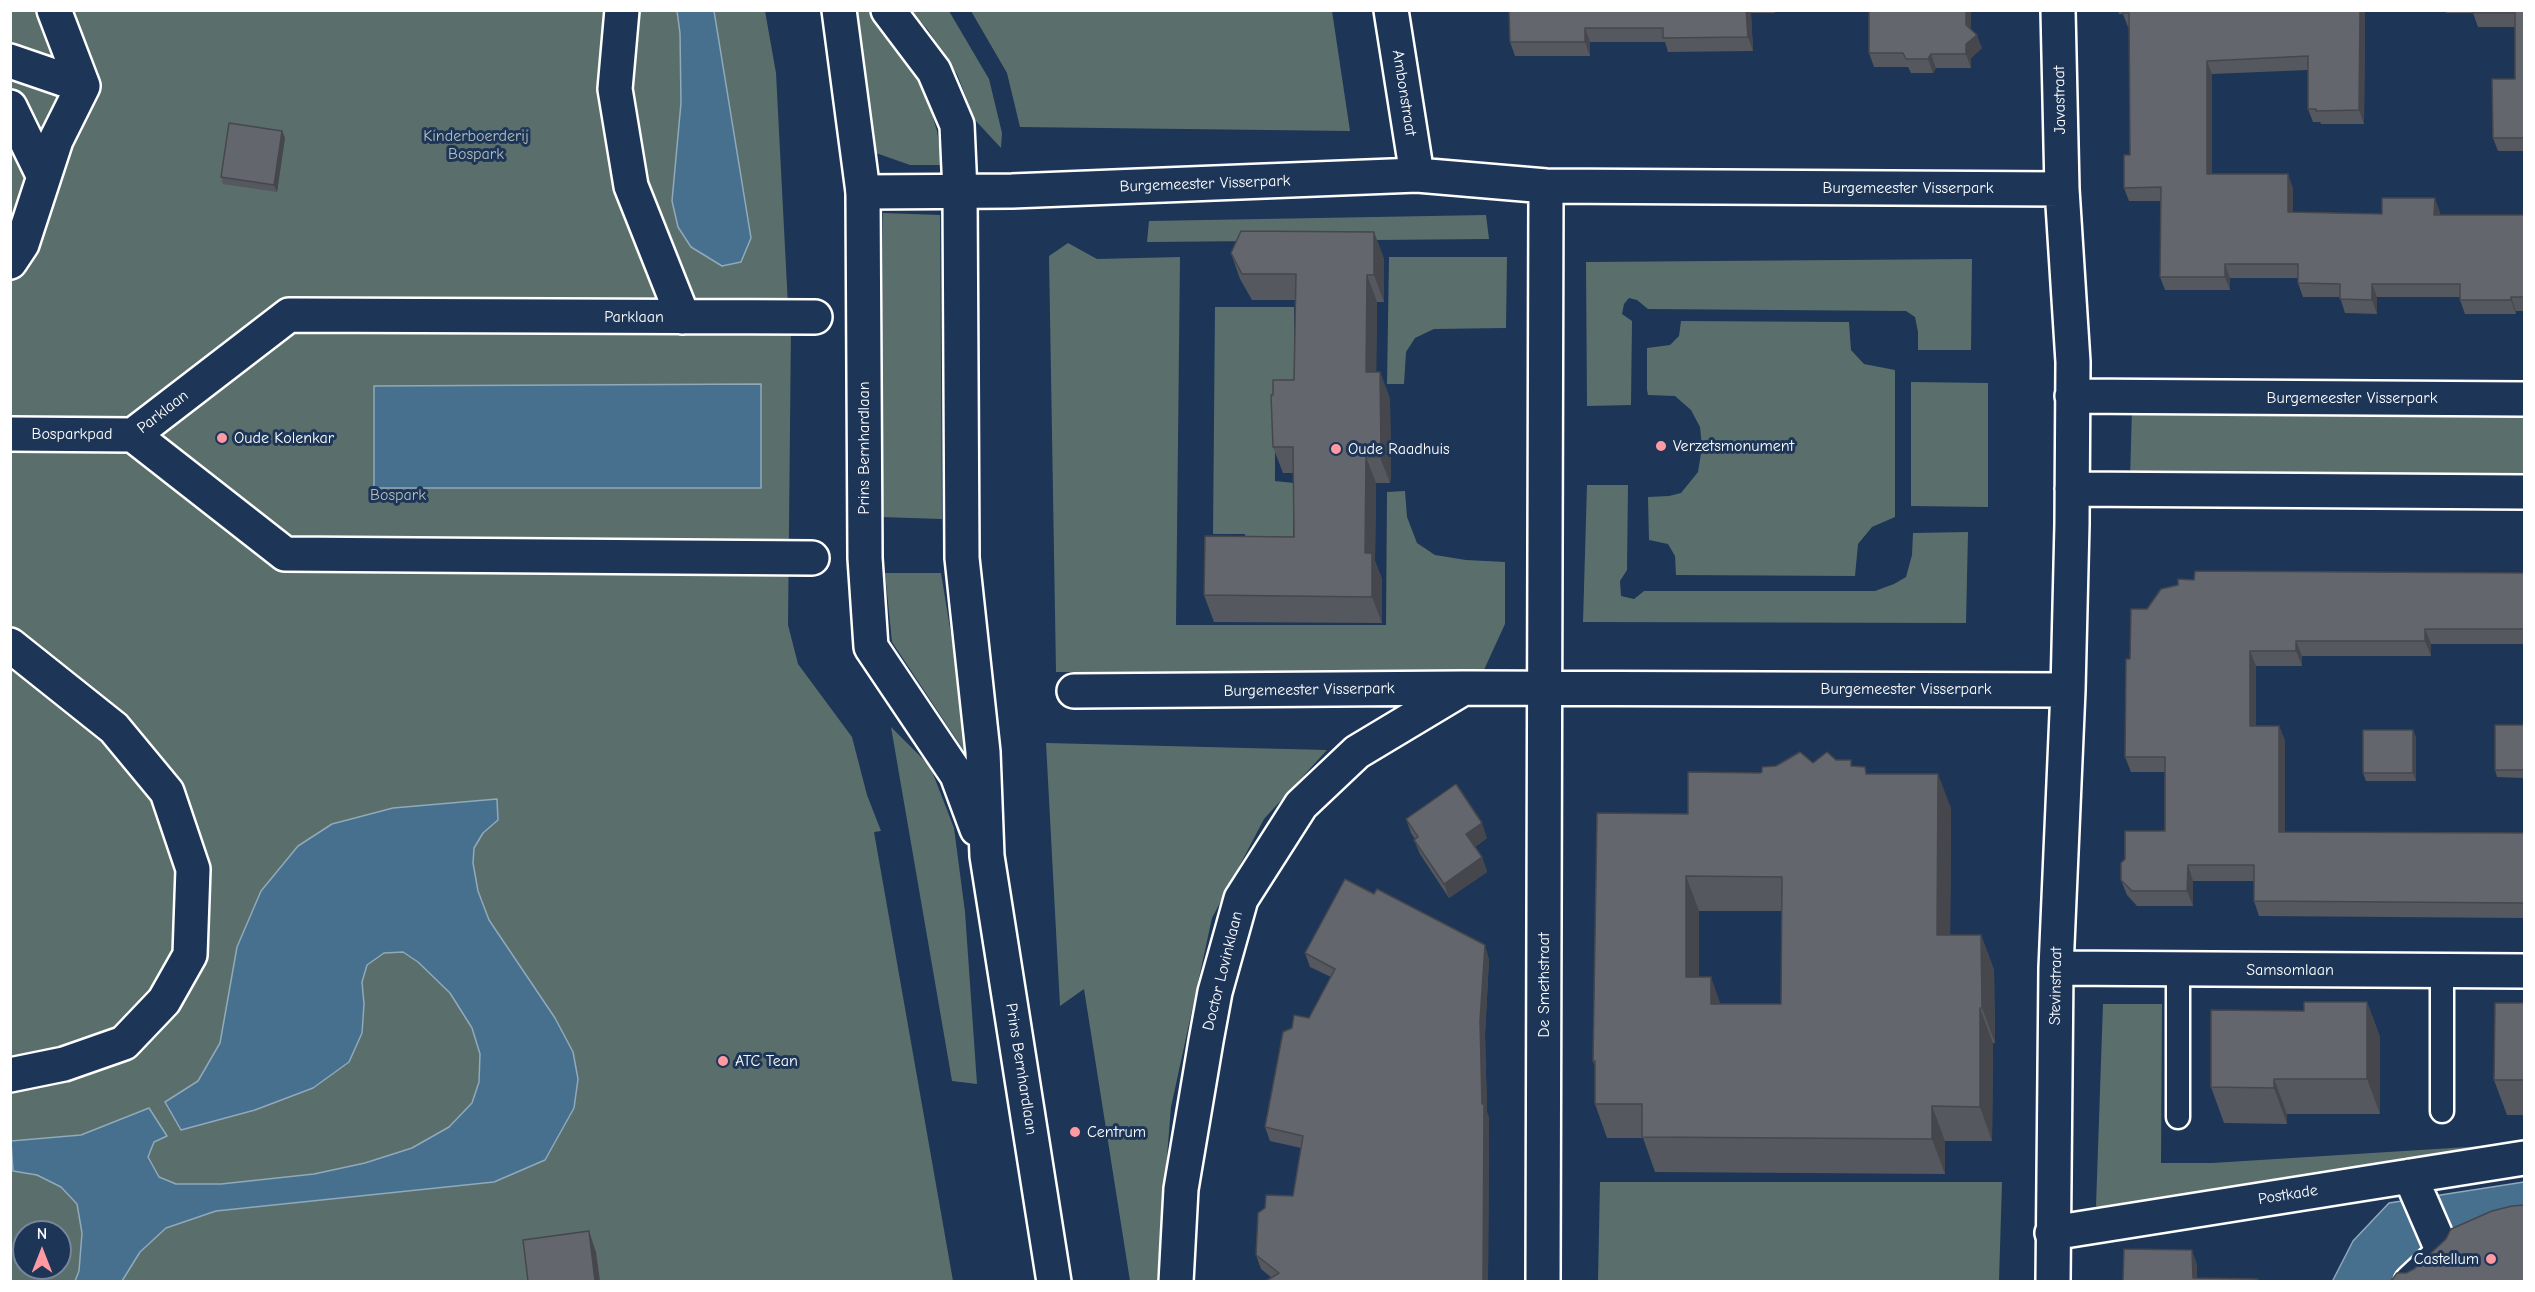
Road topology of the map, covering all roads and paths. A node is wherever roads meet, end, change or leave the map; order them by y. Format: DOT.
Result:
graph roads {
  1 [pos="54,10"];
  2 [pos="621,10"];
  3 [pos="838,10"];
  4 [pos="888,10"];
  5 [pos="1391,10"];
  6 [pos="2058,10"];
  7 [pos="10,61"];
  8 [pos="83,86"];
  9 [pos="10,107"];
  10 [pos="1416,175"];
  11 [pos="44,177"];
  12 [pos="1546,186"];
  13 [pos="2062,189"];
  14 [pos="960,191"];
  15 [pos="863,192"];
  16 [pos="10,262"];
  17 [pos="683,317"];
  18 [pos="815,317"];
  19 [pos="2072,396"];
  20 [pos="2524,399"];
  21 [pos="10,434"];
  22 [pos="134,435"];
  23 [pos="2072,489"];
  24 [pos="2524,492"];
  25 [pos="812,558"];
  26 [pos="10,645"];
  27 [pos="1464,688"];
  28 [pos="1544,689"];
  29 [pos="2068,690"];
  30 [pos="1074,691"];
  31 [pos="987,856"];
  32 [pos="2056,968"];
  33 [pos="2178,969"];
  34 [pos="2442,971"];
  35 [pos="2524,971"];
  36 [pos="10,1075"];
  37 [pos="2442,1111"];
  38 [pos="2178,1117"];
  39 [pos="2524,1158"];
  40 [pos="2409,1176"];
  41 [pos="2052,1233"];
  42 [pos="1054,1281"];
  43 [pos="1176,1281"];
  44 [pos="1543,1281"];
  45 [pos="2053,1281"];
  46 [pos="2411,1281"];
  1 -- 8 [label="street"];
  2 -- 17 [label="street"];
  3 -- 15 [label="street, Prins Bernhardlaan"];
  4 -- 14 [label="street, Prins Bernhardlaan"];
  5 -- 10 [label="street, Ambonstraat"];
  6 -- 13 [label="street, Javastraat"];
  7 -- 8 [label="street"];
  8 -- 11 [label="street"];
  9 -- 11 [label="street"];
  10 -- 12 [label="street, Burgemeester Visserpark"];
  10 -- 14 [label="street, Burgemeester Visserpark"];
  11 -- 16 [label="street"];
  12 -- 13 [label="street, Burgemeester Visserpark"];
  12 -- 28 [label="street"];
  13 -- 19 [label="street"];
  14 -- 15 [label="street, Burgemeester Visserpark"];
  14 -- 31 [label="street, Prins Bernhardlaan"];
  15 -- 31 [label="street, Prins Bernhardlaan"];
  17 -- 18 [label="street, Parklaan"];
  17 -- 22 [label="street, Parklaan"];
  19 -- 20 [label="street, Burgemeester Visserpark"];
  19 -- 23 [label="street"];
  21 -- 22 [label="street, Bosparkpad"];
  22 -- 25 [label="street, Parklaan"];
  23 -- 24 [label="street"];
  23 -- 29 [label="street"];
  26 -- 36 [label="street"];
  27 -- 28 [label="street, Burgemeester Visserpark"];
  27 -- 30 [label="street, Burgemeester Visserpark"];
  27 -- 43 [label="street, Doctor Lovinklaan"];
  28 -- 29 [label="street, Burgemeester Visserpark"];
  28 -- 44 [label="street, De Smethstraat"];
  29 -- 32 [label="street, Stevinstraat"];
  31 -- 42 [label="street, Prins Bernhardlaan"];
  32 -- 33 [label="street, Samsomlaan"];
  32 -- 41 [label="street, Stevinstraat"];
  33 -- 34 [label="street, Samsomlaan"];
  33 -- 38 [label="lane"];
  34 -- 35 [label="street, Samsomlaan"];
  34 -- 37 [label="lane"];
  39 -- 40 [label="street, Postkade"];
  40 -- 41 [label="street, Postkade"];
  40 -- 46 [label="street"];
  41 -- 45 [label="street, Stevinstraat"];
}
